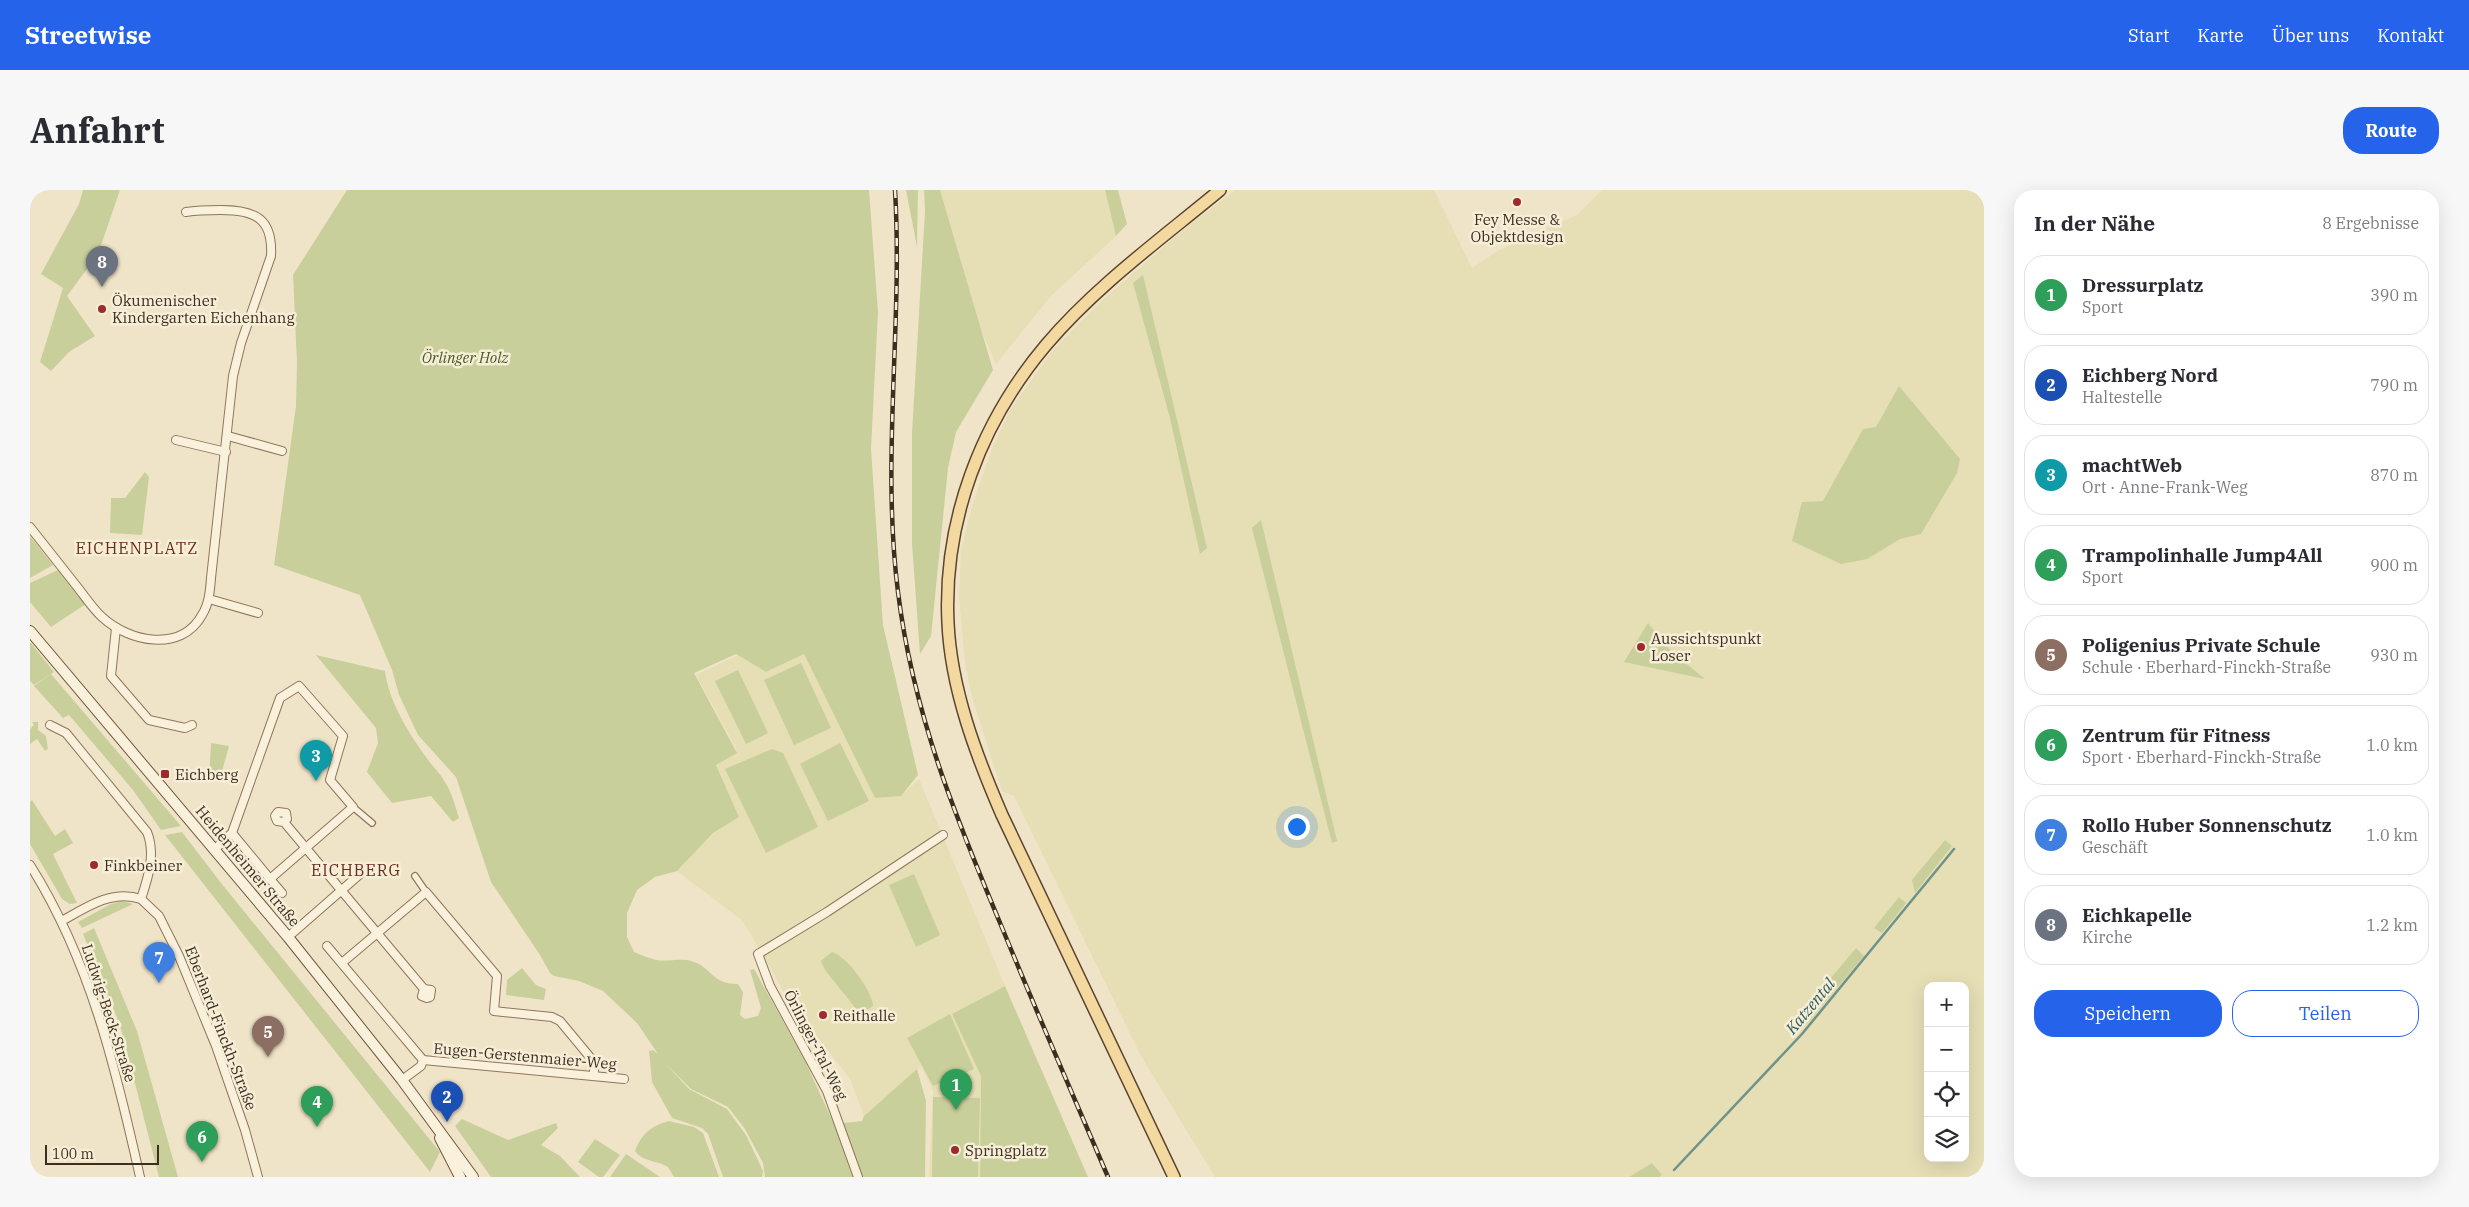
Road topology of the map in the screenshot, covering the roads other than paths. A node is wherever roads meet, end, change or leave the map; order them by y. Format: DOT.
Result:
graph roads {
  1 [pos="1220,190"];
  2 [pos="186,212"];
  3 [pos="228,436"];
  4 [pos="176,440"];
  5 [pos="282,451"];
  6 [pos="226,452"];
  7 [pos="30,527"];
  8 [pos="209,599"];
  9 [pos="258,613"];
  10 [pos="116,628"];
  11 [pos="30,631"];
  12 [pos="50,725"];
  13 [pos="192,725"];
  14 [pos="353,807"];
  15 [pos="284,822"];
  16 [pos="372,824"];
  17 [pos="232,833"];
  18 [pos="943,834"];
  19 [pos="214,850"];
  20 [pos="302,850"];
  21 [pos="30,865"];
  22 [pos="367,868"];
  23 [pos="415,876"];
  24 [pos="270,878"];
  25 [pos="343,890"];
  26 [pos="426,892"];
  27 [pos="282,893"];
  28 [pos="141,900"];
  29 [pos="62,921"];
  30 [pos="378,932"];
  31 [pos="288,937"];
  32 [pos="327,946"];
  33 [pos="343,962"];
  34 [pos="424,989"];
  35 [pos="424,1060"];
  36 [pos="594,1076"];
  37 [pos="624,1079"];
  38 [pos="402,1080"];
  39 [pos="434,1126"];
  40 [pos="140,1177"];
  41 [pos="258,1177"];
  42 [pos="460,1177"];
  43 [pos="473,1177"];
  44 [pos="858,1177"];
  45 [pos="1174,1177"];
  1 -- 45 [label="main road"];
  2 -- 3 [label="street"];
  3 -- 5 [label="street"];
  3 -- 6 [label="street"];
  4 -- 6 [label="street"];
  6 -- 8 [label="street"];
  7 -- 10 [label="street"];
  8 -- 9 [label="street"];
  8 -- 10 [label="street"];
  10 -- 13 [label="street"];
  11 -- 19 [label="main road, Heidenheimer Straße"];
  12 -- 28 [label="street"];
  14 -- 16 [label="street"];
  14 -- 17 [label="street"];
  14 -- 20 [label="street"];
  15 -- 20 [label="street"];
  17 -- 19 [label="street"];
  17 -- 24 [label="street"];
  18 -- 44 [label="street, Örlinger-Tal-Weg"];
  19 -- 31 [label="main road, Heidenheimer Straße"];
  20 -- 24 [label="street"];
  20 -- 25 [label="street"];
  21 -- 29 [label="street, Ludwig-Beck-Straße"];
  22 -- 25 [label="street"];
  23 -- 26 [label="street"];
  24 -- 27 [label="street"];
  25 -- 30 [label="street"];
  25 -- 31 [label="street"];
  26 -- 30 [label="street"];
  26 -- 36 [label="street"];
  28 -- 29 [label="street"];
  28 -- 41 [label="street, Eberhard-Finckh-Straße"];
  29 -- 40 [label="street, Ludwig-Beck-Straße"];
  30 -- 33 [label="street"];
  30 -- 34 [label="street"];
  31 -- 38 [label="main road, Heidenheimer Straße"];
  32 -- 33 [label="street, Eugen-Gerstenmaier-Weg"];
  33 -- 35 [label="street, Eugen-Gerstenmaier-Weg"];
  35 -- 36 [label="street, Eugen-Gerstenmaier-Weg"];
  35 -- 38 [label="street, Eugen-Gerstenmaier-Weg"];
  36 -- 37 [label="street, Eugen-Gerstenmaier-Weg"];
  38 -- 39 [label="main road, Heidenheimer Straße"];
  39 -- 42 [label="main road, Heidenheimer Straße"];
  39 -- 43 [label="main road, Heidenheimer Straße"];
}
